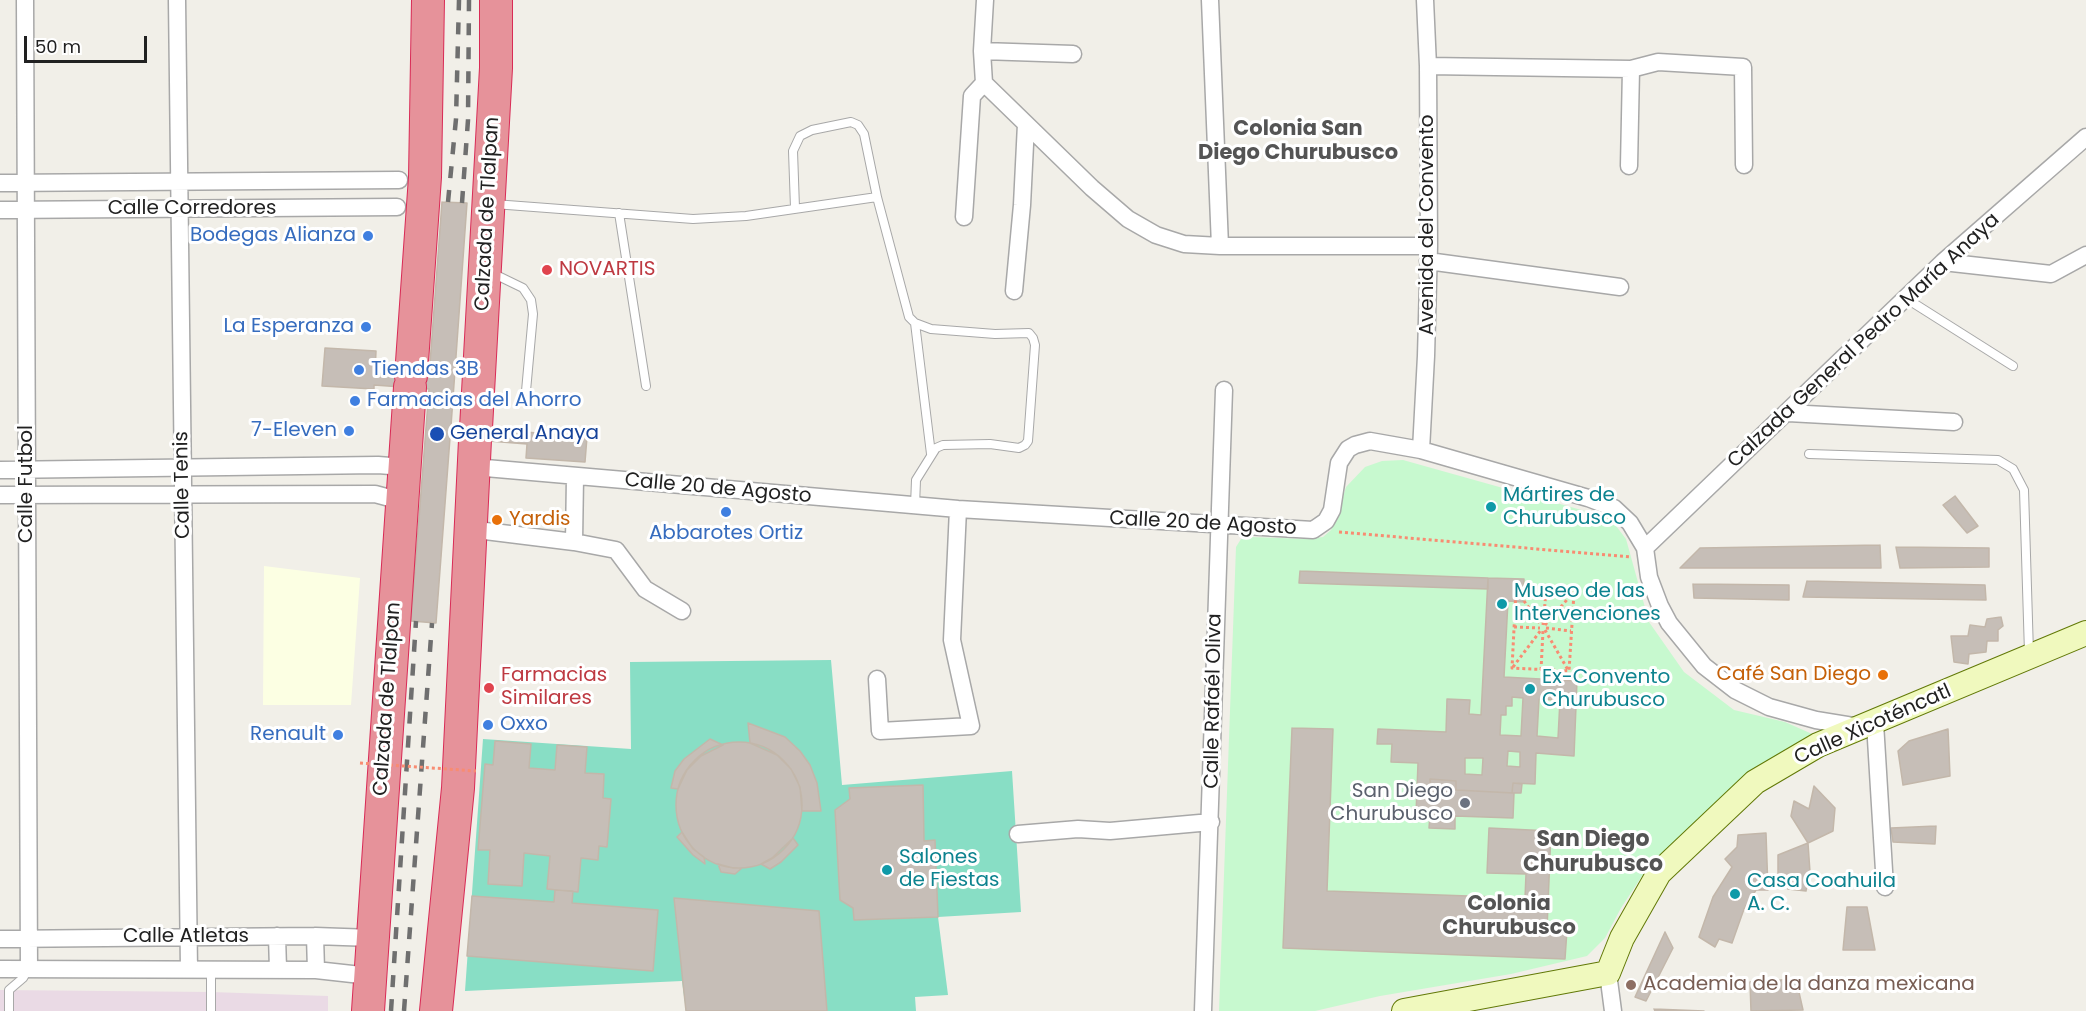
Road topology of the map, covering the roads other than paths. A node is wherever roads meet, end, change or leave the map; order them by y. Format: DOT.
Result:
graph roads {
  1 [pos="25,0"];
  2 [pos="177,0"];
  3 [pos="428,0"];
  4 [pos="496,0"];
  5 [pos="985,0"];
  6 [pos="1210,0"];
  7 [pos="1425,0"];
  8 [pos="982,51"];
  9 [pos="1073,54"];
  10 [pos="1428,66"];
  11 [pos="1630,69"];
  12 [pos="984,83"];
  13 [pos="1026,124"];
  14 [pos="2086,137"];
  15 [pos="1744,165"];
  16 [pos="1629,166"];
  17 [pos="179,182"];
  18 [pos="0,183"];
  19 [pos="26,183"];
  20 [pos="877,197"];
  21 [pos="487,204"];
  22 [pos="795,208"];
  23 [pos="179,209"];
  24 [pos="0,210"];
  25 [pos="26,210"];
  26 [pos="618,213"];
  27 [pos="964,217"];
  28 [pos="1220,246"];
  29 [pos="1429,254"];
  30 [pos="2086,255"];
  31 [pos="1943,262"];
  32 [pos="484,269"];
  33 [pos="1620,287"];
  34 [pos="1014,291"];
  35 [pos="1907,299"];
  36 [pos="915,323"];
  37 [pos="2013,366"];
  38 [pos="646,386"];
  39 [pos="1224,390"];
  40 [pos="526,391"];
  41 [pos="1788,412"];
  42 [pos="1954,422"];
  43 [pos="475,445"];
  44 [pos="1421,450"];
  45 [pos="931,454"];
  46 [pos="1809,454"];
  47 [pos="349,466"];
  48 [pos="403,467"];
  49 [pos="183,468"];
  50 [pos="27,469"];
  51 [pos="0,470"];
  52 [pos="575,477"];
  53 [pos="183,494"];
  54 [pos="349,494"];
  55 [pos="0,495"];
  56 [pos="27,495"];
  57 [pos="401,501"];
  58 [pos="915,506"];
  59 [pos="958,509"];
  60 [pos="1218,525"];
  61 [pos="469,529"];
  62 [pos="574,542"];
  63 [pos="1646,553"];
  64 [pos="682,611"];
  65 [pos="2086,633"];
  66 [pos="2029,657"];
  67 [pos="877,679"];
  68 [pos="1868,726"];
  69 [pos="1211,822"];
  70 [pos="1018,834"];
  71 [pos="1885,888"];
  72 [pos="277,936"];
  73 [pos="315,936"];
  74 [pos="188,937"];
  75 [pos="372,938"];
  76 [pos="0,939"];
  77 [pos="28,939"];
  78 [pos="0,969"];
  79 [pos="29,969"];
  80 [pos="189,969"];
  81 [pos="211,969"];
  82 [pos="278,969"];
  83 [pos="316,970"];
  84 [pos="1608,973"];
  85 [pos="370,976"];
  86 [pos="9,1011"];
  87 [pos="210,1011"];
  88 [pos="368,1011"];
  89 [pos="436,1011"];
  90 [pos="1203,1011"];
  91 [pos="1404,1011"];
  92 [pos="1613,1011"];
  1 -- 19 [label="street, Calle Futbol"];
  2 -- 17 [label="street, Calle Tenis"];
  3 -- 48 [label="highway, Calzada de Tlalpan"];
  4 -- 21 [label="highway, Calzada de Tlalpan"];
  5 -- 8 [label="street"];
  6 -- 28 [label="street"];
  7 -- 10 [label="street, Avenida del Convento"];
  8 -- 9 [label="street"];
  8 -- 12 [label="street"];
  10 -- 11 [label="street"];
  10 -- 29 [label="street, Avenida del Convento"];
  11 -- 15 [label="street"];
  11 -- 16 [label="street"];
  12 -- 13 [label="street"];
  12 -- 27 [label="street"];
  13 -- 28 [label="street"];
  13 -- 34 [label="street"];
  14 -- 31 [label="street, Calzada General Pedro María Anaya"];
  17 -- 19 [label="street, Calle Corredores"];
  17 -- 23 [label="street, Calle Tenis"];
  17 -- 23 [label="street, Calle Corredores"];
  18 -- 19 [label="street, Calle Corredores"];
  19 -- 25 [label="street, Calle Futbol"];
  20 -- 22 [label="lane"];
  20 -- 22 [label="lane"];
  20 -- 36 [label="lane"];
  21 -- 26 [label="lane"];
  21 -- 32 [label="highway, Calzada de Tlalpan"];
  22 -- 26 [label="lane"];
  23 -- 25 [label="street, Calle Corredores"];
  23 -- 49 [label="street, Calle Tenis"];
  24 -- 25 [label="street, Calle Corredores"];
  25 -- 50 [label="street, Calle Futbol"];
  26 -- 38 [label="lane"];
  28 -- 29 [label="street"];
  29 -- 33 [label="street"];
  29 -- 44 [label="street, Avenida del Convento"];
  30 -- 31 [label="street"];
  31 -- 35 [label="street, Calzada General Pedro María Anaya"];
  32 -- 40 [label="lane"];
  32 -- 43 [label="highway, Calzada de Tlalpan"];
  35 -- 37 [label="lane"];
  35 -- 41 [label="street, Calzada General Pedro María Anaya"];
  36 -- 45 [label="lane"];
  36 -- 45 [label="lane"];
  39 -- 60 [label="street, Calle Rafaél Oliva"];
  41 -- 42 [label="street"];
  41 -- 63 [label="street, Calzada General Pedro María Anaya"];
  43 -- 52 [label="street, Calle 20 de Agosto"];
  43 -- 61 [label="highway, Calzada de Tlalpan"];
  44 -- 60 [label="street, Calle 20 de Agosto"];
  44 -- 63 [label="street, Calle 20 de Agosto"];
  45 -- 58 [label="lane"];
  46 -- 66 [label="lane"];
  47 -- 48 [label="street"];
  47 -- 49 [label="street"];
  47 -- 54 [label="street"];
  48 -- 57 [label="highway, Calzada de Tlalpan"];
  49 -- 50 [label="street"];
  49 -- 53 [label="street, Calle Tenis"];
  50 -- 51 [label="street"];
  50 -- 56 [label="street, Calle Futbol"];
  52 -- 58 [label="street, Calle 20 de Agosto"];
  52 -- 62 [label="street"];
  53 -- 54 [label="street"];
  53 -- 56 [label="street"];
  53 -- 74 [label="street, Calle Tenis"];
  54 -- 57 [label="street"];
  55 -- 56 [label="street"];
  56 -- 77 [label="street, Calle Futbol"];
  57 -- 75 [label="highway, Calzada de Tlalpan"];
  58 -- 59 [label="street, Calle 20 de Agosto"];
  59 -- 60 [label="street, Calle 20 de Agosto"];
  59 -- 67 [label="street"];
  60 -- 69 [label="street, Calle Rafaél Oliva"];
  61 -- 62 [label="street"];
  61 -- 89 [label="highway, Calzada de Tlalpan"];
  62 -- 64 [label="street"];
  63 -- 68 [label="street, Calle 20 de Agosto"];
  65 -- 66 [label="street, Calle Xicoténcatl"];
  66 -- 68 [label="street, Calle Xicoténcatl"];
  68 -- 71 [label="street"];
  68 -- 84 [label="street, Calle Xicoténcatl"];
  69 -- 70 [label="street"];
  69 -- 90 [label="street, Calle Rafaél Oliva"];
  72 -- 73 [label="street, Calle Atletas"];
  72 -- 74 [label="street, Calle Atletas"];
  72 -- 82 [label="street"];
  73 -- 75 [label="street, Calle Atletas"];
  73 -- 83 [label="street"];
  74 -- 77 [label="street, Calle Atletas"];
  74 -- 80 [label="street, Calle Tenis"];
  75 -- 85 [label="highway, Calzada de Tlalpan"];
  76 -- 77 [label="street, Calle Atletas"];
  77 -- 79 [label="street, Calle Futbol"];
  78 -- 79 [label="street, Calle Atletas"];
  79 -- 80 [label="street, Calle Atletas"];
  79 -- 86 [label="lane"];
  80 -- 81 [label="street, Calle Atletas"];
  81 -- 82 [label="street, Calle Atletas"];
  81 -- 87 [label="lane"];
  82 -- 83 [label="street, Calle Atletas"];
  83 -- 85 [label="street, Calle Atletas"];
  84 -- 91 [label="street"];
  84 -- 92 [label="street"];
  85 -- 88 [label="highway, Calzada de Tlalpan"];
}
